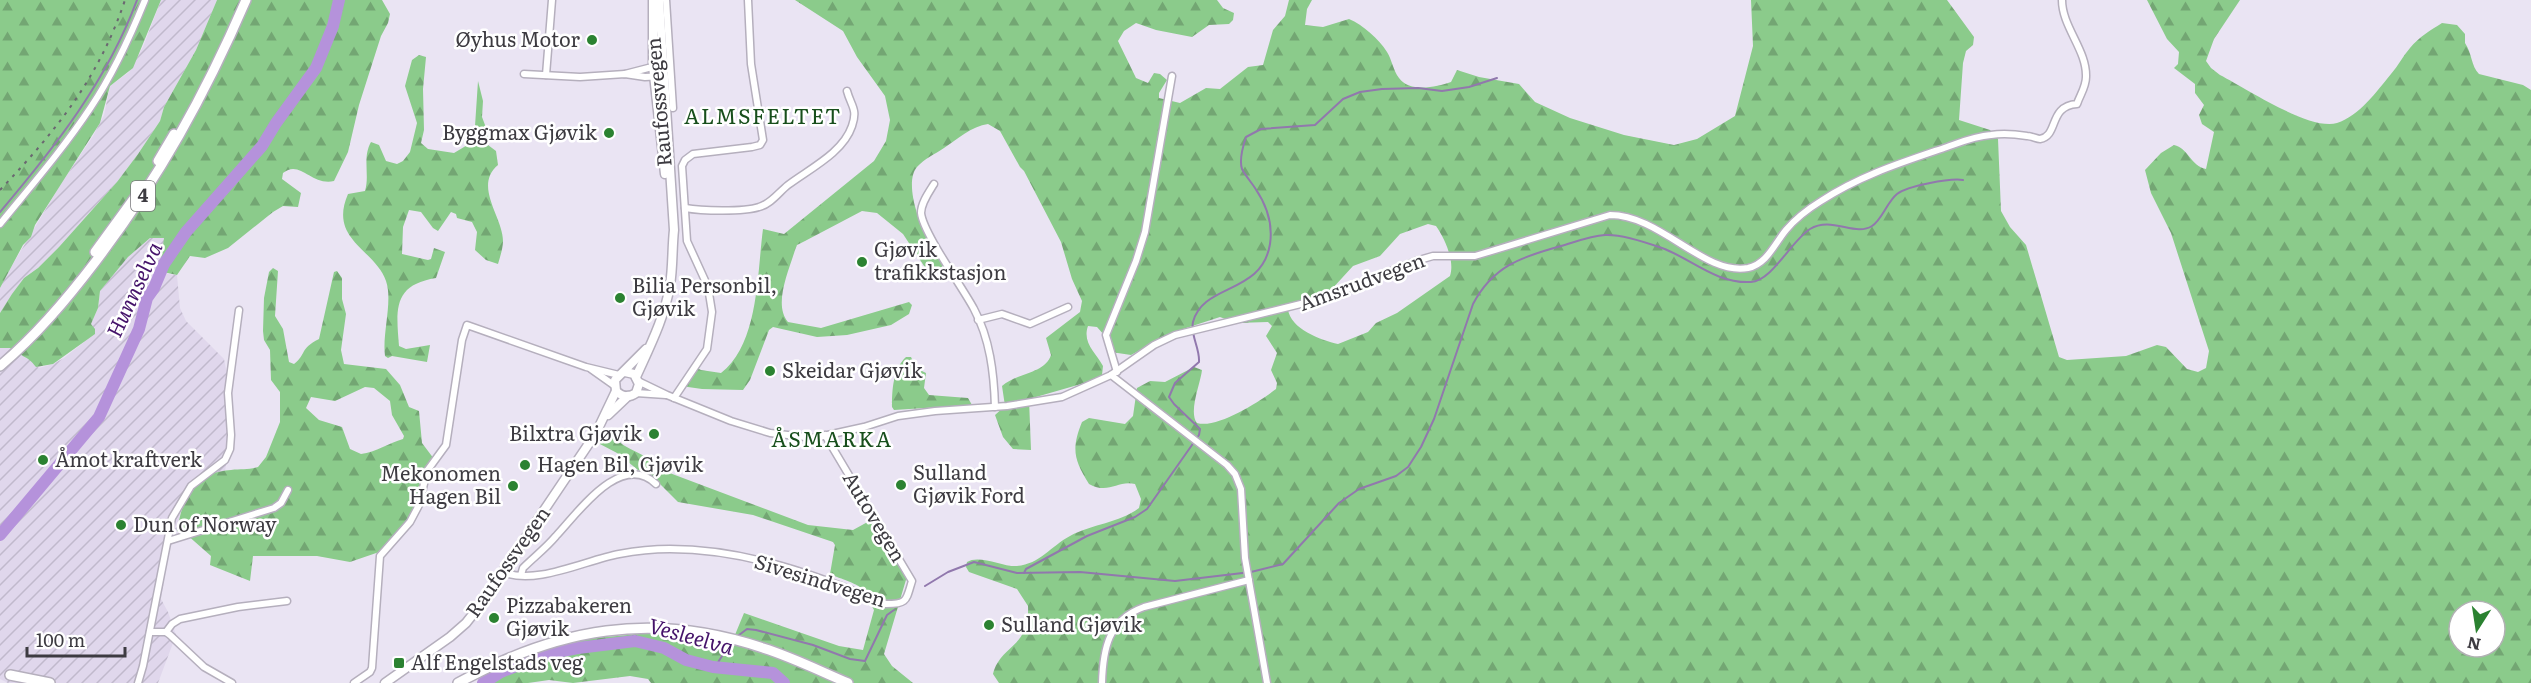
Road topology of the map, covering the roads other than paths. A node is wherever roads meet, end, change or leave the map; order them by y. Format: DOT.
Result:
graph roads {
  1 [pos="145,0"];
  2 [pos="240,0"];
  3 [pos="246,0"];
  4 [pos="552,0"];
  5 [pos="653,0"];
  6 [pos="659,0"];
  7 [pos="666,0"];
  8 [pos="748,0"];
  9 [pos="2062,0"];
  10 [pos="663,65"];
  11 [pos="653,66"];
  12 [pos="524,74"];
  13 [pos="625,74"];
  14 [pos="546,75"];
  15 [pos="1172,76"];
  16 [pos="659,77"];
  17 [pos="847,92"];
  18 [pos="673,108"];
  19 [pos="934,184"];
  20 [pos="685,208"];
  21 [pos="0,224"];
  22 [pos="1068,307"];
  23 [pos="238,310"];
  24 [pos="978,320"];
  25 [pos="647,349"];
  26 [pos="0,357"];
  27 [pos="0,366"];
  28 [pos="590,368"];
  29 [pos="622,374"];
  30 [pos="1114,374"];
  31 [pos="637,379"];
  32 [pos="616,388"];
  33 [pos="632,395"];
  34 [pos="670,397"];
  35 [pos="995,407"];
  36 [pos="605,418"];
  37 [pos="825,435"];
  38 [pos="656,484"];
  39 [pos="288,490"];
  40 [pos="168,541"];
  41 [pos="503,572"];
  42 [pos="521,575"];
  43 [pos="1249,580"];
  44 [pos="287,601"];
  45 [pos="905,601"];
  46 [pos="150,632"];
  47 [pos="166,632"];
  48 [pos="5,674"];
  49 [pos="393,680"];
  50 [pos="26,683"];
  51 [pos="50,683"];
  52 [pos="138,683"];
  53 [pos="232,683"];
  54 [pos="354,683"];
  55 [pos="385,683"];
  56 [pos="458,683"];
  57 [pos="848,683"];
  58 [pos="1102,683"];
  59 [pos="1267,683"];
  1 -- 21 [label="street"];
  2 -- 26 [label="main road, 4"];
  3 -- 27 [label="main road, 4"];
  4 -- 14 [label="street"];
  5 -- 11 [label="main road, Raufossvegen"];
  6 -- 10 [label="main road, Raufossvegen"];
  7 -- 18 [label="street"];
  8 -- 20 [label="street"];
  9 -- 30 [label="street, Amsrudvegen"];
  10 -- 11 [label="street"];
  10 -- 16 [label="main road, Raufossvegen"];
  11 -- 13 [label="street"];
  11 -- 16 [label="main road, Raufossvegen"];
  12 -- 14 [label="street"];
  13 -- 14 [label="street"];
  13 -- 16 [label="street"];
  15 -- 30 [label="street"];
  16 -- 25 [label="main road, Raufossvegen"];
  17 -- 20 [label="street"];
  19 -- 24 [label="street"];
  20 -- 34 [label="street"];
  22 -- 24 [label="street"];
  23 -- 40 [label="street"];
  24 -- 35 [label="street"];
  25 -- 29 [label="main road, Raufossvegen"];
  25 -- 31 [label="main road, Raufossvegen"];
  28 -- 29 [label="street"];
  28 -- 32 [label="street"];
  28 -- 54 [label="street"];
  29 -- 31 [label="main road"];
  29 -- 32 [label="main road, Raufossvegen"];
  30 -- 35 [label="street, Amsrudvegen"];
  30 -- 43 [label="street"];
  31 -- 33 [label="main road, Raufossvegen"];
  31 -- 34 [label="street, Amsrudvegen"];
  32 -- 33 [label="main road"];
  32 -- 36 [label="main road, Raufossvegen"];
  33 -- 34 [label="street, Amsrudvegen"];
  33 -- 36 [label="main road, Raufossvegen"];
  34 -- 37 [label="street, Amsrudvegen"];
  35 -- 37 [label="street, Amsrudvegen"];
  36 -- 41 [label="main road, Raufossvegen"];
  37 -- 45 [label="street, Autovegen"];
  38 -- 42 [label="street"];
  39 -- 40 [label="street"];
  40 -- 46 [label="street"];
  41 -- 42 [label="street, Sivesindvegen"];
  41 -- 49 [label="main road, Raufossvegen"];
  42 -- 45 [label="street, Sivesindvegen"];
  43 -- 58 [label="street"];
  43 -- 59 [label="street"];
  44 -- 47 [label="street"];
  46 -- 47 [label="street"];
  46 -- 52 [label="street"];
  47 -- 53 [label="street"];
  48 -- 50 [label="main road"];
  48 -- 51 [label="main road"];
  49 -- 55 [label="main road, Raufossvegen"];
  56 -- 57 [label="main road"];
}
